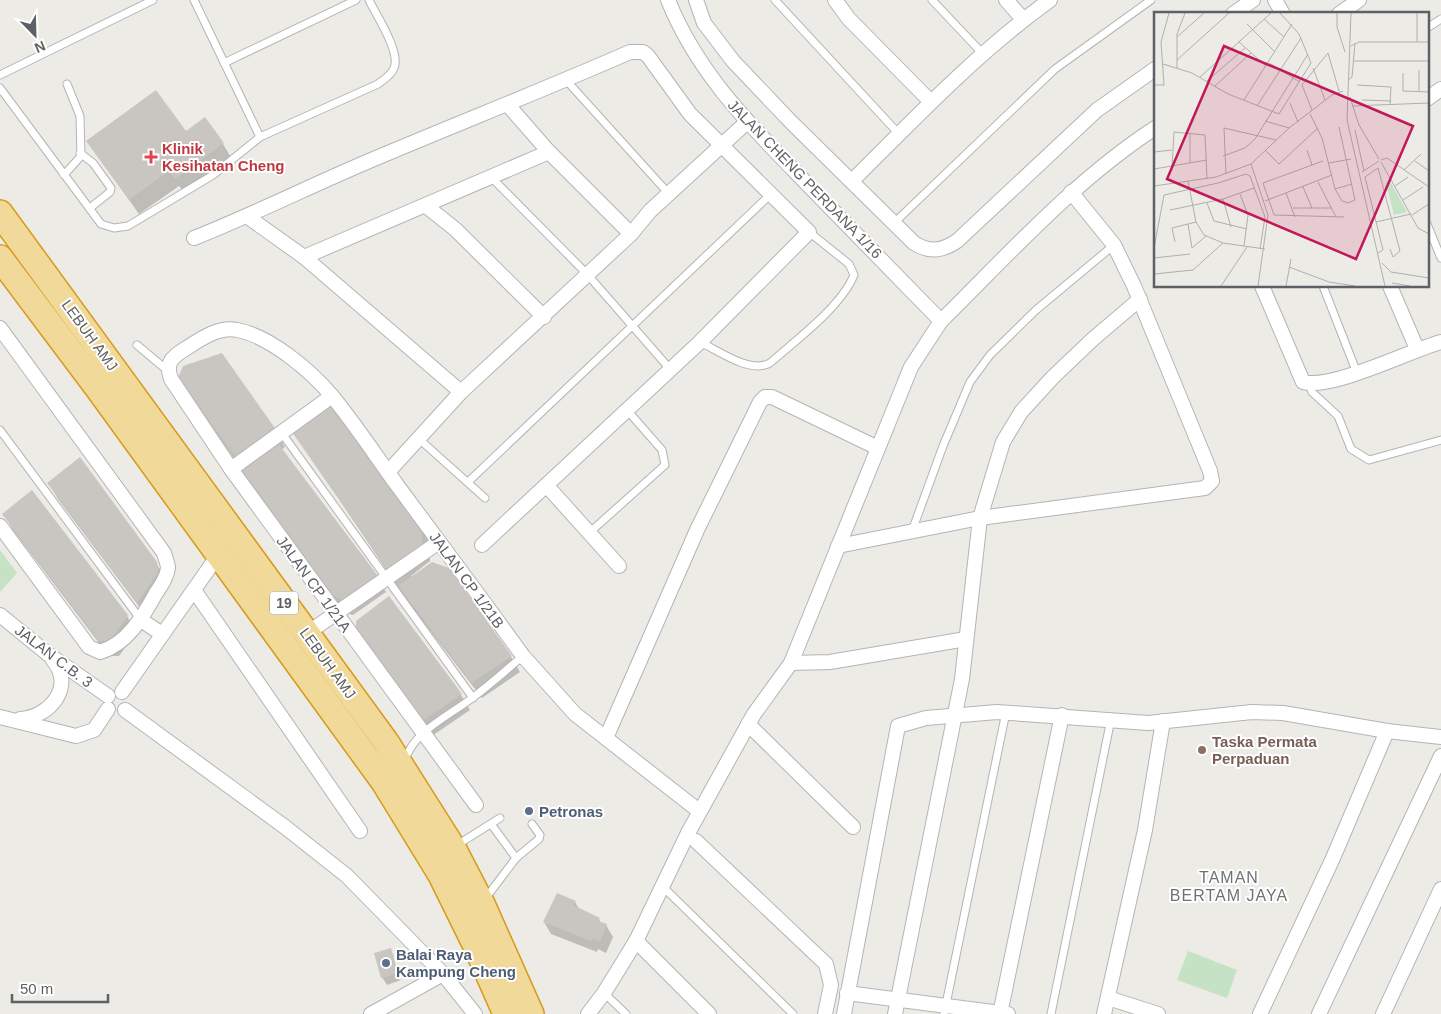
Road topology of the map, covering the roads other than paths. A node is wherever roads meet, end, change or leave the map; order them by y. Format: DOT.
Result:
graph roads {
  1 [pos="153,0"];
  2 [pos="194,0"];
  3 [pos="356,0"];
  4 [pos="369,0"];
  5 [pos="668,0"];
  6 [pos="696,0"];
  7 [pos="775,0"];
  8 [pos="932,0"];
  9 [pos="1006,0"];
  10 [pos="1050,0"];
  11 [pos="1151,0"];
  12 [pos="1253,0"];
  13 [pos="1275,0"];
  14 [pos="1359,0"];
  15 [pos="837,1"];
  16 [pos="1236,12"];
  17 [pos="1282,12"];
  18 [pos="1342,12"];
  19 [pos="1024,19"];
  20 [pos="1441,20"];
  21 [pos="1428,27"];
  22 [pos="984,55"];
  23 [pos="224,63"];
  24 [pos="1154,70"];
  25 [pos="0,75"];
  26 [pos="566,80"];
  27 [pos="67,84"];
  28 [pos="0,88"];
  29 [pos="1440,91"];
  30 [pos="1428,98"];
  31 [pos="931,102"];
  32 [pos="508,105"];
  33 [pos="747,122"];
  34 [pos="1154,129"];
  35 [pos="899,134"];
  36 [pos="260,137"];
  37 [pos="721,146"];
  38 [pos="549,152"];
  39 [pos="80,153"];
  40 [pos="64,175"];
  41 [pos="491,177"];
  42 [pos="852,181"];
  43 [pos="1071,192"];
  44 [pos="669,194"];
  45 [pos="770,195"];
  46 [pos="426,206"];
  47 [pos="90,208"];
  48 [pos="0,213"];
  49 [pos="248,216"];
  50 [pos="894,223"];
  51 [pos="1428,226"];
  52 [pos="809,232"];
  53 [pos="632,234"];
  54 [pos="194,238"];
  55 [pos="1114,245"];
  56 [pos="304,257"];
  57 [pos="1441,258"];
  58 [pos="3,268"];
  59 [pos="587,274"];
  60 [pos="1263,288"];
  61 [pos="1324,288"];
  62 [pos="1391,288"];
  63 [pos="1140,298"];
  64 [pos="544,317"];
  65 [pos="941,321"];
  66 [pos="632,326"];
  67 [pos="0,328"];
  68 [pos="700,342"];
  69 [pos="1441,342"];
  70 [pos="137,345"];
  71 [pos="1417,349"];
  72 [pos="670,368"];
  73 [pos="168,371"];
  74 [pos="1357,373"];
  75 [pos="1309,384"];
  76 [pos="461,392"];
  77 [pos="332,396"];
  78 [pos="627,410"];
  79 [pos="0,430"];
  80 [pos="281,432"];
  81 [pos="419,439"];
  82 [pos="1441,440"];
  83 [pos="878,448"];
  84 [pos="232,469"];
  85 [pos="388,472"];
  86 [pos="468,482"];
  87 [pos="547,486"];
  88 [pos="485,498"];
  89 [pos="980,518"];
  90 [pos="0,526"];
  91 [pos="912,531"];
  92 [pos="589,533"];
  93 [pos="439,542"];
  94 [pos="482,545"];
  95 [pos="838,546"];
  96 [pos="219,554"];
  97 [pos="619,566"];
  98 [pos="386,579"];
  99 [pos="194,590"];
  100 [pos="0,615"];
  101 [pos="336,615"];
  102 [pos="141,620"];
  103 [pos="162,634"];
  104 [pos="306,634"];
  105 [pos="966,639"];
  106 [pos="48,654"];
  107 [pos="523,656"];
  108 [pos="791,663"];
  109 [pos="122,692"];
  110 [pos="473,698"];
  111 [pos="108,702"];
  112 [pos="125,710"];
  113 [pos="1006,712"];
  114 [pos="955,714"];
  115 [pos="1062,715"];
  116 [pos="6,718"];
  117 [pos="1111,720"];
  118 [pos="1163,722"];
  119 [pos="748,724"];
  120 [pos="1387,732"];
  121 [pos="422,734"];
  122 [pos="1441,737"];
  123 [pos="606,738"];
  124 [pos="1441,756"];
  125 [pos="402,768"];
  126 [pos="476,804"];
  127 [pos="699,811"];
  128 [pos="500,818"];
  129 [pos="491,824"];
  130 [pos="532,824"];
  131 [pos="853,827"];
  132 [pos="360,831"];
  133 [pos="696,841"];
  134 [pos="453,848"];
  135 [pos="516,858"];
  136 [pos="661,885"];
  137 [pos="1441,889"];
  138 [pos="482,904"];
  139 [pos="1436,911"];
  140 [pos="636,941"];
  141 [pos="443,974"];
  142 [pos="604,993"];
  143 [pos="847,993"];
  144 [pos="1108,998"];
  145 [pos="897,1000"];
  146 [pos="944,1010"];
  147 [pos="371,1014"];
  148 [pos="475,1014"];
  149 [pos="506,1014"];
  150 [pos="531,1014"];
  151 [pos="588,1014"];
  152 [pos="626,1014"];
  153 [pos="709,1014"];
  154 [pos="793,1014"];
  155 [pos="825,1014"];
  156 [pos="844,1014"];
  157 [pos="895,1014"];
  158 [pos="1003,1014"];
  159 [pos="1051,1014"];
  160 [pos="1104,1014"];
  161 [pos="1158,1014"];
  162 [pos="1260,1014"];
  163 [pos="1319,1014"];
  164 [pos="1383,1014"];
  1 -- 25 [label="lane"];
  2 -- 23 [label="lane"];
  3 -- 23 [label="lane"];
  4 -- 36 [label="lane"];
  5 -- 33 [label="street, JALAN CHENG PERDANA 1/16"];
  6 -- 42 [label="street"];
  7 -- 35 [label="lane"];
  8 -- 22 [label="lane"];
  9 -- 19 [label="street"];
  10 -- 19 [label="street"];
  11 -- 50 [label="lane"];
  12 -- 16 [label="street"];
  13 -- 17 [label="street"];
  14 -- 18 [label="street"];
  15 -- 31 [label="street"];
  19 -- 22 [label="street"];
  20 -- 21 [label="lane"];
  22 -- 31 [label="street"];
  23 -- 36 [label="lane"];
  24 -- 50 [label="street"];
  26 -- 32 [label="street"];
  26 -- 37 [label="street"];
  26 -- 44 [label="lane"];
  27 -- 39 [label="lane"];
  28 -- 40 [label="lane"];
  29 -- 30 [label="street"];
  31 -- 35 [label="street"];
  32 -- 38 [label="street"];
  32 -- 49 [label="street"];
  33 -- 37 [label="street"];
  33 -- 65 [label="street, JALAN CHENG PERDANA 1/16"];
  34 -- 43 [label="street"];
  35 -- 42 [label="street"];
  36 -- 47 [label="lane"];
  37 -- 44 [label="street"];
  37 -- 45 [label="street"];
  38 -- 41 [label="street"];
  38 -- 53 [label="street"];
  39 -- 40 [label="lane"];
  39 -- 47 [label="lane"];
  40 -- 47 [label="lane"];
  41 -- 46 [label="street"];
  41 -- 59 [label="lane"];
  42 -- 50 [label="street"];
  43 -- 55 [label="street"];
  43 -- 65 [label="street"];
  44 -- 53 [label="street"];
  45 -- 52 [label="street"];
  45 -- 66 [label="lane"];
  46 -- 56 [label="street"];
  46 -- 64 [label="street"];
  48 -- 104 [label="highway, LEBUH AMJ / 19"];
  49 -- 54 [label="street"];
  49 -- 56 [label="street"];
  51 -- 57 [label="lane"];
  52 -- 68 [label="street"];
  52 -- 68 [label="lane"];
  53 -- 59 [label="street"];
  55 -- 63 [label="street"];
  55 -- 91 [label="lane"];
  56 -- 76 [label="street"];
  58 -- 96 [label="highway, LEBUH AMJ / 19"];
  59 -- 64 [label="street"];
  59 -- 66 [label="lane"];
  60 -- 75 [label="street"];
  61 -- 74 [label="lane"];
  62 -- 71 [label="street"];
  63 -- 89 [label="street"];
  63 -- 89 [label="street"];
  64 -- 76 [label="street"];
  65 -- 83 [label="street"];
  66 -- 72 [label="lane"];
  66 -- 86 [label="lane"];
  67 -- 102 [label="street"];
  68 -- 72 [label="street"];
  69 -- 71 [label="street"];
  70 -- 73 [label="lane"];
  71 -- 74 [label="street"];
  72 -- 78 [label="street"];
  73 -- 77 [label="street, JALAN CP 1/21B"];
  73 -- 84 [label="street, JALAN CP 1/21A"];
  74 -- 75 [label="street"];
  75 -- 82 [label="lane"];
  76 -- 81 [label="street"];
  77 -- 80 [label="street"];
  77 -- 85 [label="street, JALAN CP 1/21B"];
  78 -- 87 [label="street"];
  78 -- 92 [label="lane"];
  79 -- 102 [label="lane"];
  80 -- 84 [label="street"];
  80 -- 98 [label="lane"];
  81 -- 85 [label="street"];
  81 -- 86 [label="lane"];
  83 -- 95 [label="street"];
  83 -- 123 [label="street"];
  84 -- 101 [label="street, JALAN CP 1/21A"];
  85 -- 93 [label="street, JALAN CP 1/21B"];
  86 -- 88 [label="lane"];
  87 -- 92 [label="street"];
  87 -- 94 [label="street"];
  89 -- 91 [label="street"];
  89 -- 105 [label="street"];
  90 -- 102 [label="street"];
  91 -- 95 [label="street"];
  92 -- 97 [label="street"];
  93 -- 98 [label="street"];
  93 -- 107 [label="street, JALAN CP 1/21B"];
  95 -- 108 [label="street"];
  96 -- 99 [label="street"];
  96 -- 149 [label="highway, LEBUH AMJ / 19"];
  98 -- 101 [label="street"];
  98 -- 110 [label="lane"];
  99 -- 103 [label="street"];
  99 -- 132 [label="street"];
  100 -- 106 [label="street, JALAN C.B. 3"];
  101 -- 104 [label="street"];
  101 -- 121 [label="street, JALAN CP 1/21A"];
  102 -- 103 [label="street"];
  103 -- 109 [label="street"];
  104 -- 125 [label="highway, LEBUH AMJ / 19"];
  105 -- 108 [label="street"];
  105 -- 114 [label="street"];
  106 -- 111 [label="street, JALAN C.B. 3"];
  106 -- 116 [label="street"];
  107 -- 110 [label="lane"];
  107 -- 123 [label="street, JALAN CP 1/21B"];
  108 -- 119 [label="street"];
  109 -- 111 [label="street"];
  109 -- 112 [label="street"];
  110 -- 121 [label="lane"];
  111 -- 112 [label="street"];
  111 -- 116 [label="street"];
  112 -- 141 [label="street"];
  113 -- 114 [label="street"];
  113 -- 115 [label="street"];
  113 -- 146 [label="lane"];
  114 -- 143 [label="street"];
  114 -- 145 [label="street"];
  115 -- 117 [label="street"];
  115 -- 158 [label="street"];
  117 -- 118 [label="street"];
  117 -- 159 [label="lane"];
  118 -- 120 [label="street"];
  118 -- 144 [label="street"];
  119 -- 127 [label="street"];
  119 -- 131 [label="street"];
  120 -- 122 [label="street"];
  120 -- 162 [label="street"];
  121 -- 125 [label="lane"];
  121 -- 126 [label="street, JALAN CP 1/21A"];
  123 -- 127 [label="street, JALAN CP 1/21B"];
  124 -- 163 [label="street"];
  125 -- 134 [label="highway, LEBUH AMJ / 19"];
  127 -- 136 [label="street"];
  128 -- 129 [label="lane"];
  129 -- 134 [label="lane"];
  129 -- 135 [label="lane"];
  130 -- 135 [label="lane"];
  133 -- 155 [label="street"];
  134 -- 138 [label="highway, LEBUH AMJ / 19"];
  135 -- 138 [label="lane"];
  136 -- 140 [label="street"];
  136 -- 154 [label="lane"];
  137 -- 139 [label="street"];
  138 -- 150 [label="highway, LEBUH AMJ / 19"];
  139 -- 164 [label="street"];
  140 -- 142 [label="street"];
  140 -- 153 [label="street"];
  141 -- 147 [label="street"];
  141 -- 148 [label="street"];
  142 -- 151 [label="street"];
  142 -- 152 [label="lane"];
  143 -- 145 [label="street"];
  143 -- 156 [label="street"];
  144 -- 160 [label="street"];
  144 -- 161 [label="street"];
  145 -- 146 [label="street"];
  145 -- 157 [label="street"];
  146 -- 158 [label="street"];
}
